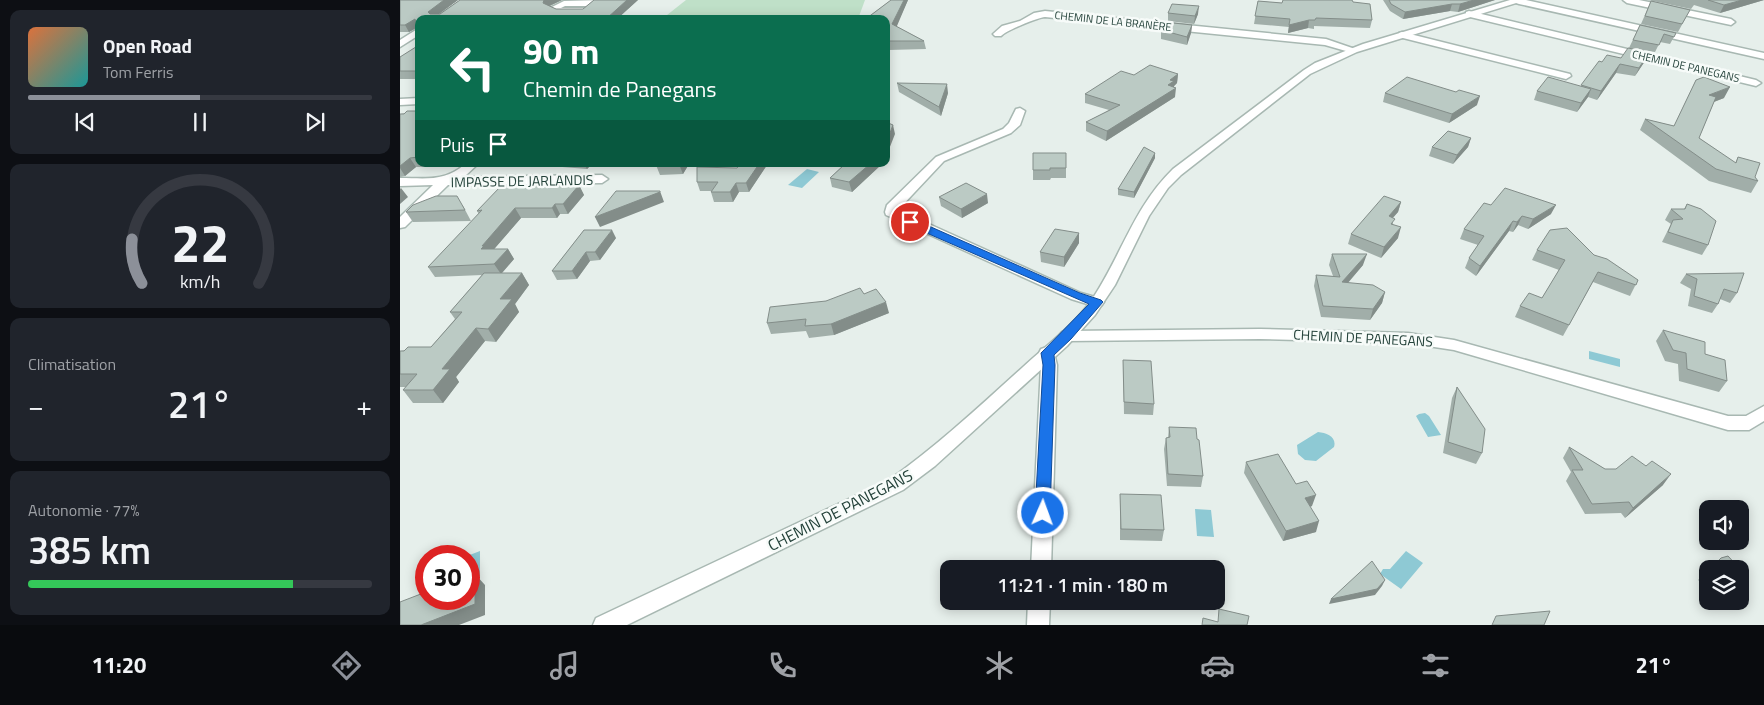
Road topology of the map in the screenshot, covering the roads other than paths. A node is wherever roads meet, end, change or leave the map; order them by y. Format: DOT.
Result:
graph roads {
  1 [pos="1521,0"];
  2 [pos="1627,0"];
  3 [pos="598,2"];
  4 [pos="586,11"];
  5 [pos="1469,14"];
  6 [pos="582,15"];
  7 [pos="1730,22"];
  8 [pos="415,34"];
  9 [pos="998,34"];
  10 [pos="1402,35"];
  11 [pos="401,43"];
  12 [pos="1353,50"];
  13 [pos="1764,56"];
  14 [pos="1566,76"];
  15 [pos="1756,83"];
  16 [pos="415,101"];
  17 [pos="400,102"];
  18 [pos="1020,111"];
  19 [pos="468,167"];
  20 [pos="602,179"];
  21 [pos="400,182"];
  22 [pos="442,183"];
  23 [pos="400,224"];
  24 [pos="1097,302"];
  25 [pos="1067,336"];
  26 [pos="1047,353"];
  27 [pos="1764,412"];
  28 [pos="1041,560"];
  29 [pos="1039,610"];
  30 [pos="604,625"];
  31 [pos="1038,625"];
  1 -- 5 [label="street, CHEMIN DE PANEGANS"];
  1 -- 13 [label="street, CHEMIN DE PANEGANS"];
  2 -- 7 [label="street"];
  3 -- 4 [label="street"];
  3 -- 4 [label="street"];
  4 -- 6 [label="street"];
  5 -- 10 [label="street, CHEMIN DE PANEGANS"];
  5 -- 15 [label="street, CHEMIN DE PANEGANS"];
  8 -- 11 [label="street"];
  9 -- 12 [label="street, CHEMIN DE LA BRANÈRE"];
  10 -- 12 [label="street, CHEMIN DE PANEGANS"];
  10 -- 14 [label="street"];
  12 -- 24 [label="street, CHEMIN DE PANEGANS"];
  16 -- 17 [label="street"];
  18 -- 24 [label="street"];
  19 -- 22 [label="street"];
  20 -- 22 [label="street, IMPASSE DE JARLANDIS"];
  21 -- 22 [label="street, IMPASSE DE JARLANDIS"];
  22 -- 23 [label="street"];
  24 -- 25 [label="street, CHEMIN DE PANEGANS"];
  25 -- 26 [label="street, CHEMIN DE PANEGANS"];
  25 -- 27 [label="street, CHEMIN DE PANEGANS"];
  26 -- 28 [label="street"];
  26 -- 30 [label="street, CHEMIN DE PANEGANS"];
  29 -- 31 [label="street"];
}
